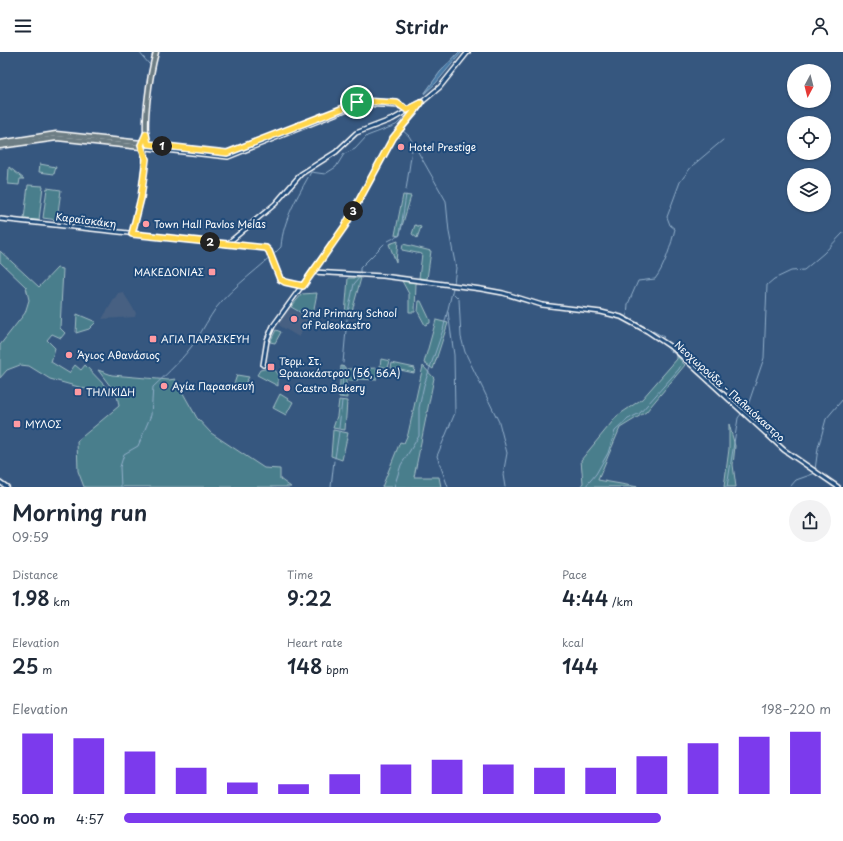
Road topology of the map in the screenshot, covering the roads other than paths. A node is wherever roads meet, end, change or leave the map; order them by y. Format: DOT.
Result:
graph roads {
  1 [pos="156,52"];
  2 [pos="468,52"];
  3 [pos="421,103"];
  4 [pos="407,110"];
  5 [pos="0,142"];
  6 [pos="0,146"];
  7 [pos="145,146"];
  8 [pos="0,219"];
  9 [pos="132,234"];
  10 [pos="227,244"];
  11 [pos="313,272"];
  12 [pos="346,274"];
  13 [pos="345,279"];
  14 [pos="303,286"];
  15 [pos="263,365"];
  16 [pos="0,482"];
  17 [pos="7,487"];
  18 [pos="838,487"];
  1 -- 7 [label="main road"];
  2 -- 3 [label="street"];
  3 -- 4 [label="street"];
  3 -- 11 [label="street"];
  4 -- 7 [label="street"];
  4 -- 10 [label="street"];
  5 -- 7 [label="main road"];
  6 -- 7 [label="main road"];
  7 -- 9 [label="street"];
  8 -- 9 [label="street, Καραϊσκάκη"];
  9 -- 10 [label="street, Καραϊσκάκη"];
  10 -- 14 [label="street, Καραϊσκάκη"];
  11 -- 12 [label="street, Νεοχωρούδα - Παλαιόκαστρο"];
  11 -- 14 [label="street"];
  12 -- 13 [label="street"];
  12 -- 18 [label="street, Νεοχωρούδα - Παλαιόκαστρο"];
  14 -- 15 [label="street"];
  16 -- 17 [label="street"];
}
